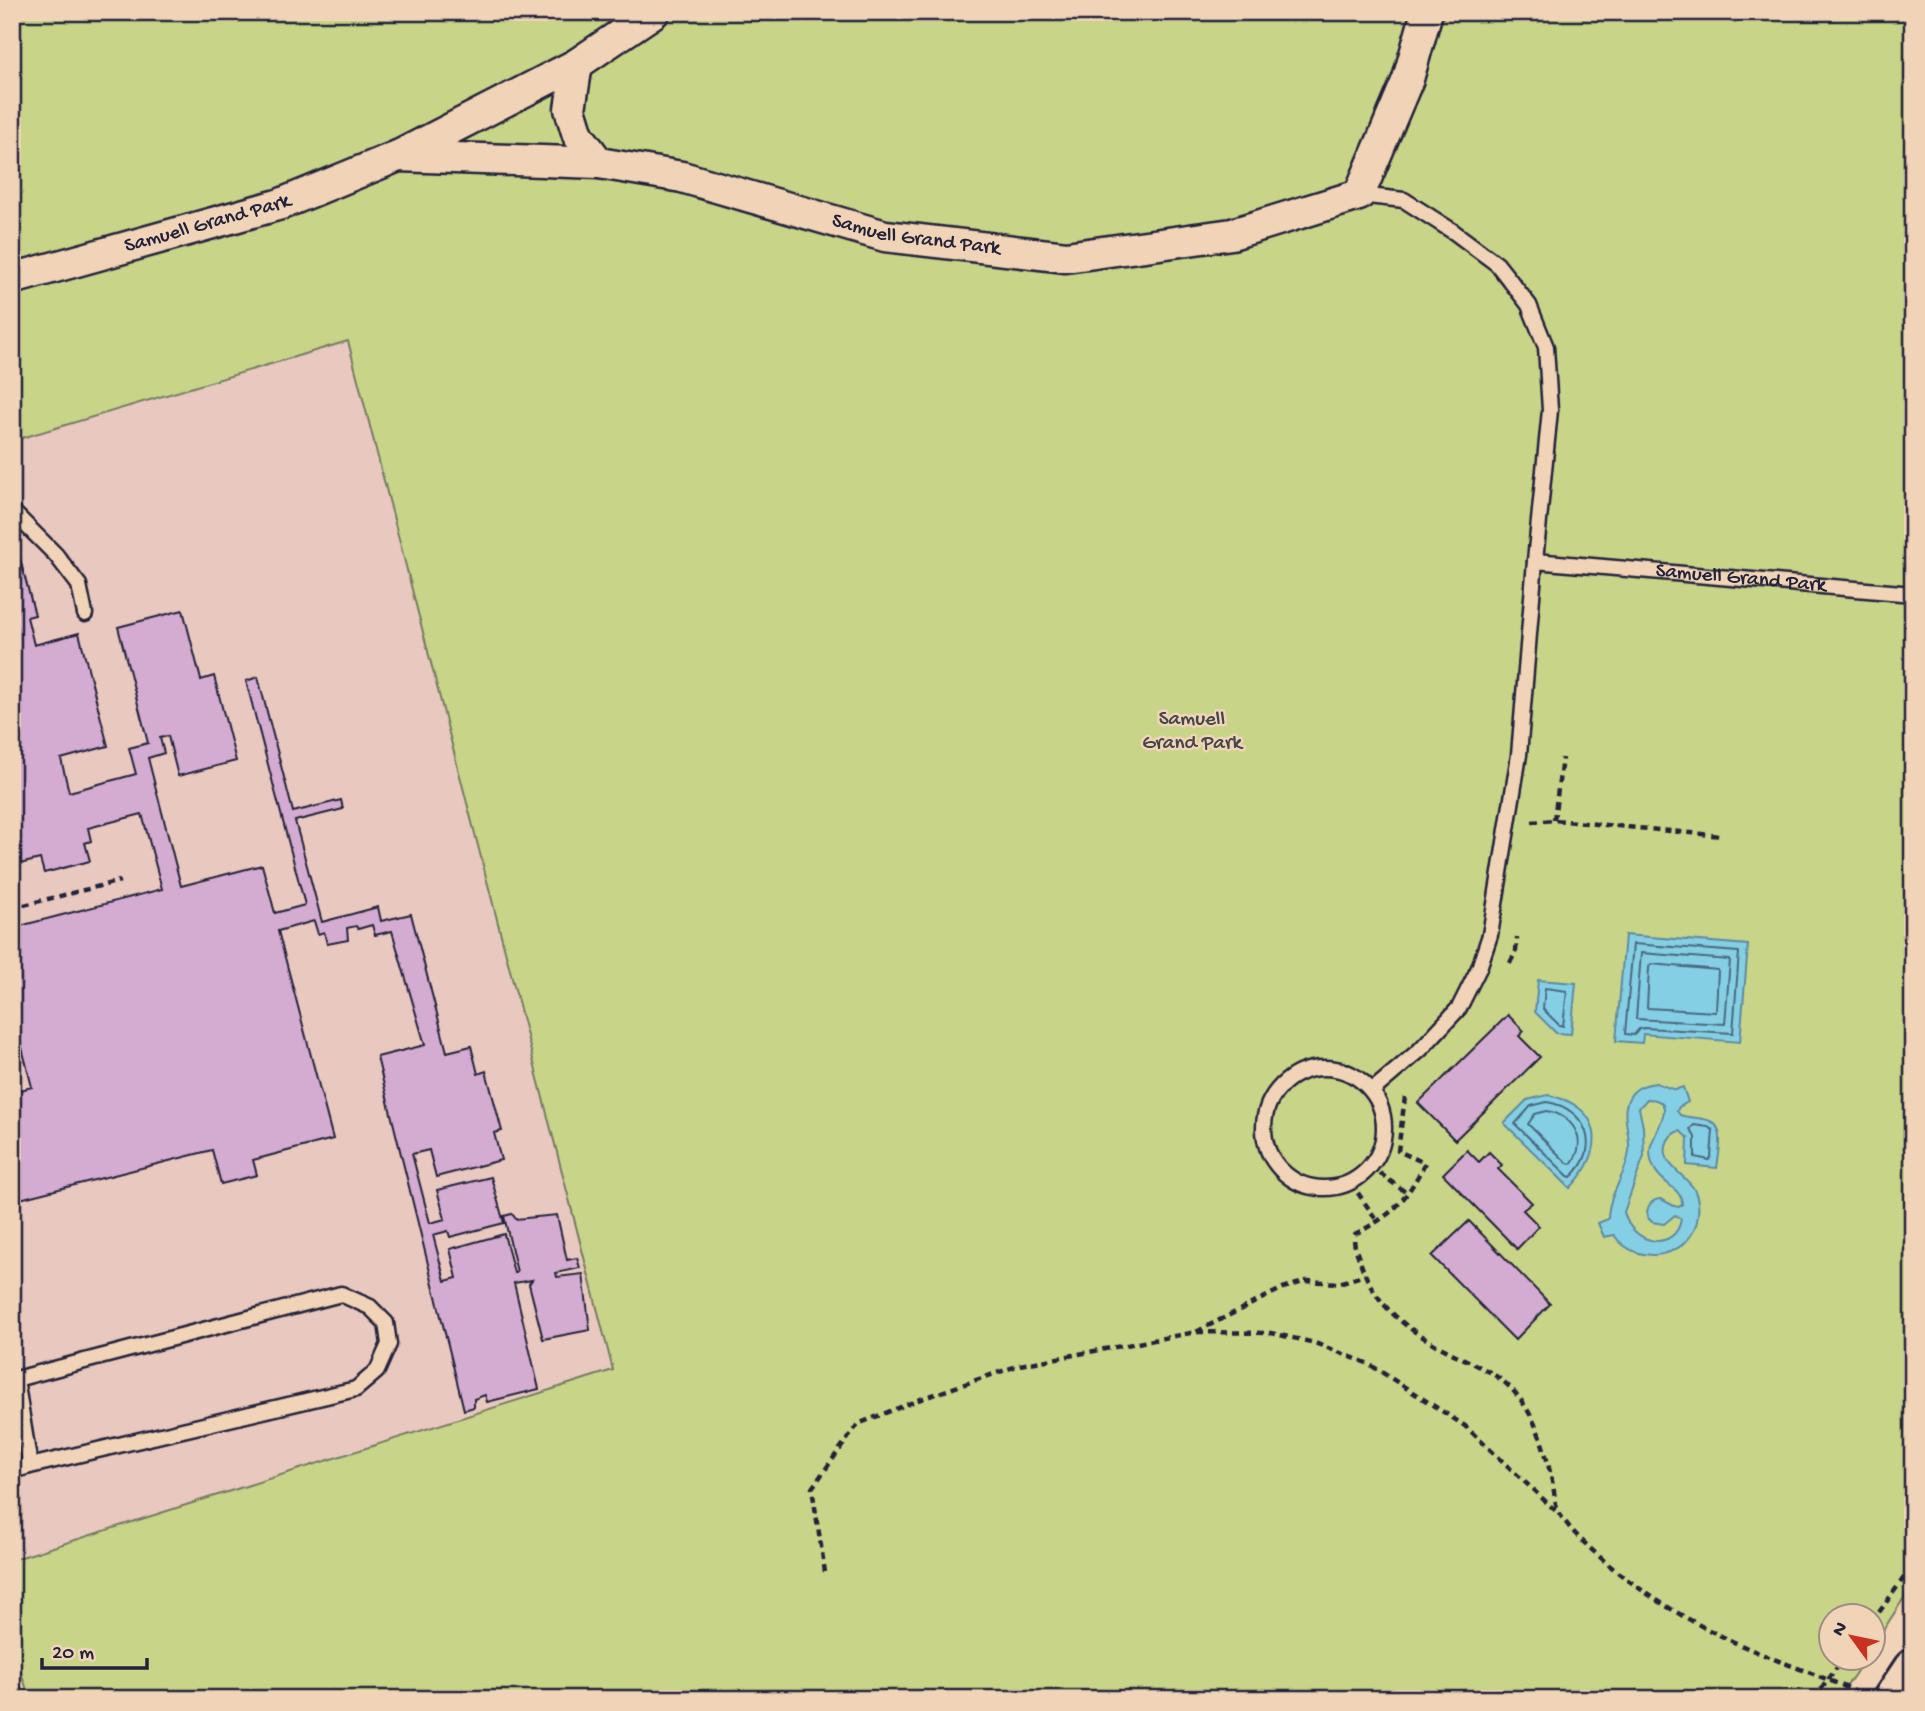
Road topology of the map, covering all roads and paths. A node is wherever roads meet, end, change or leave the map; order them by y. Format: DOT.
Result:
graph roads {
  1 [pos="654,12"];
  2 [pos="1427,12"];
  3 [pos="577,64"];
  4 [pos="398,156"];
  5 [pos="600,163"];
  6 [pos="1359,195"];
  7 [pos="12,279"];
  8 [pos="12,512"];
  9 [pos="1535,561"];
  10 [pos="1913,594"];
  11 [pos="85,614"];
  12 [pos="1562,758"];
  13 [pos="1554,820"];
  14 [pos="1530,834"];
  15 [pos="1722,836"];
  16 [pos="120,881"];
  17 [pos="12,908"];
  18 [pos="1519,925"];
  19 [pos="1504,973"];
  20 [pos="1373,1090"];
  21 [pos="1408,1091"];
  22 [pos="1370,1166"];
  23 [pos="1351,1183"];
  24 [pos="1408,1194"];
  25 [pos="1378,1222"];
  26 [pos="1365,1275"];
  27 [pos="1196,1332"];
  28 [pos="16,1401"];
  29 [pos="30,1466"];
  30 [pos="12,1471"];
  31 [pos="1559,1513"];
  32 [pos="1913,1565"];
  33 [pos="825,1572"];
  34 [pos="1886,1603"];
  35 [pos="1833,1672"];
  36 [pos="1826,1680"];
  37 [pos="1814,1699"];
  38 [pos="1868,1699"];
  1 -- 3 [label="street, Samuell Grand Park"];
  2 -- 6 [label="street"];
  3 -- 4 [label="street, Samuell Grand Park"];
  3 -- 5 [label="street"];
  4 -- 5 [label="street, Samuell Grand Park"];
  4 -- 7 [label="street, Samuell Grand Park"];
  5 -- 6 [label="street, Samuell Grand Park"];
  6 -- 9 [label="lane, Samuell Grand Park"];
  8 -- 11 [label="lane"];
  9 -- 10 [label="lane, Samuell Grand Park"];
  9 -- 20 [label="lane"];
  12 -- 13 [label="path"];
  13 -- 14 [label="path"];
  13 -- 15 [label="path"];
  16 -- 17 [label="path"];
  18 -- 19 [label="path"];
  20 -- 22 [label="lane"];
  20 -- 23 [label="lane"];
  21 -- 24 [label="path"];
  22 -- 23 [label="lane"];
  22 -- 24 [label="path"];
  23 -- 25 [label="path"];
  24 -- 25 [label="path"];
  25 -- 26 [label="path"];
  26 -- 27 [label="path"];
  26 -- 31 [label="path"];
  27 -- 31 [label="path"];
  27 -- 33 [label="path"];
  28 -- 29 [label="lane"];
  28 -- 29 [label="lane"];
  29 -- 30 [label="lane"];
  31 -- 36 [label="path"];
  32 -- 34 [label="path"];
  35 -- 36 [label="path"];
  36 -- 37 [label="path"];
  36 -- 38 [label="path"];
}
